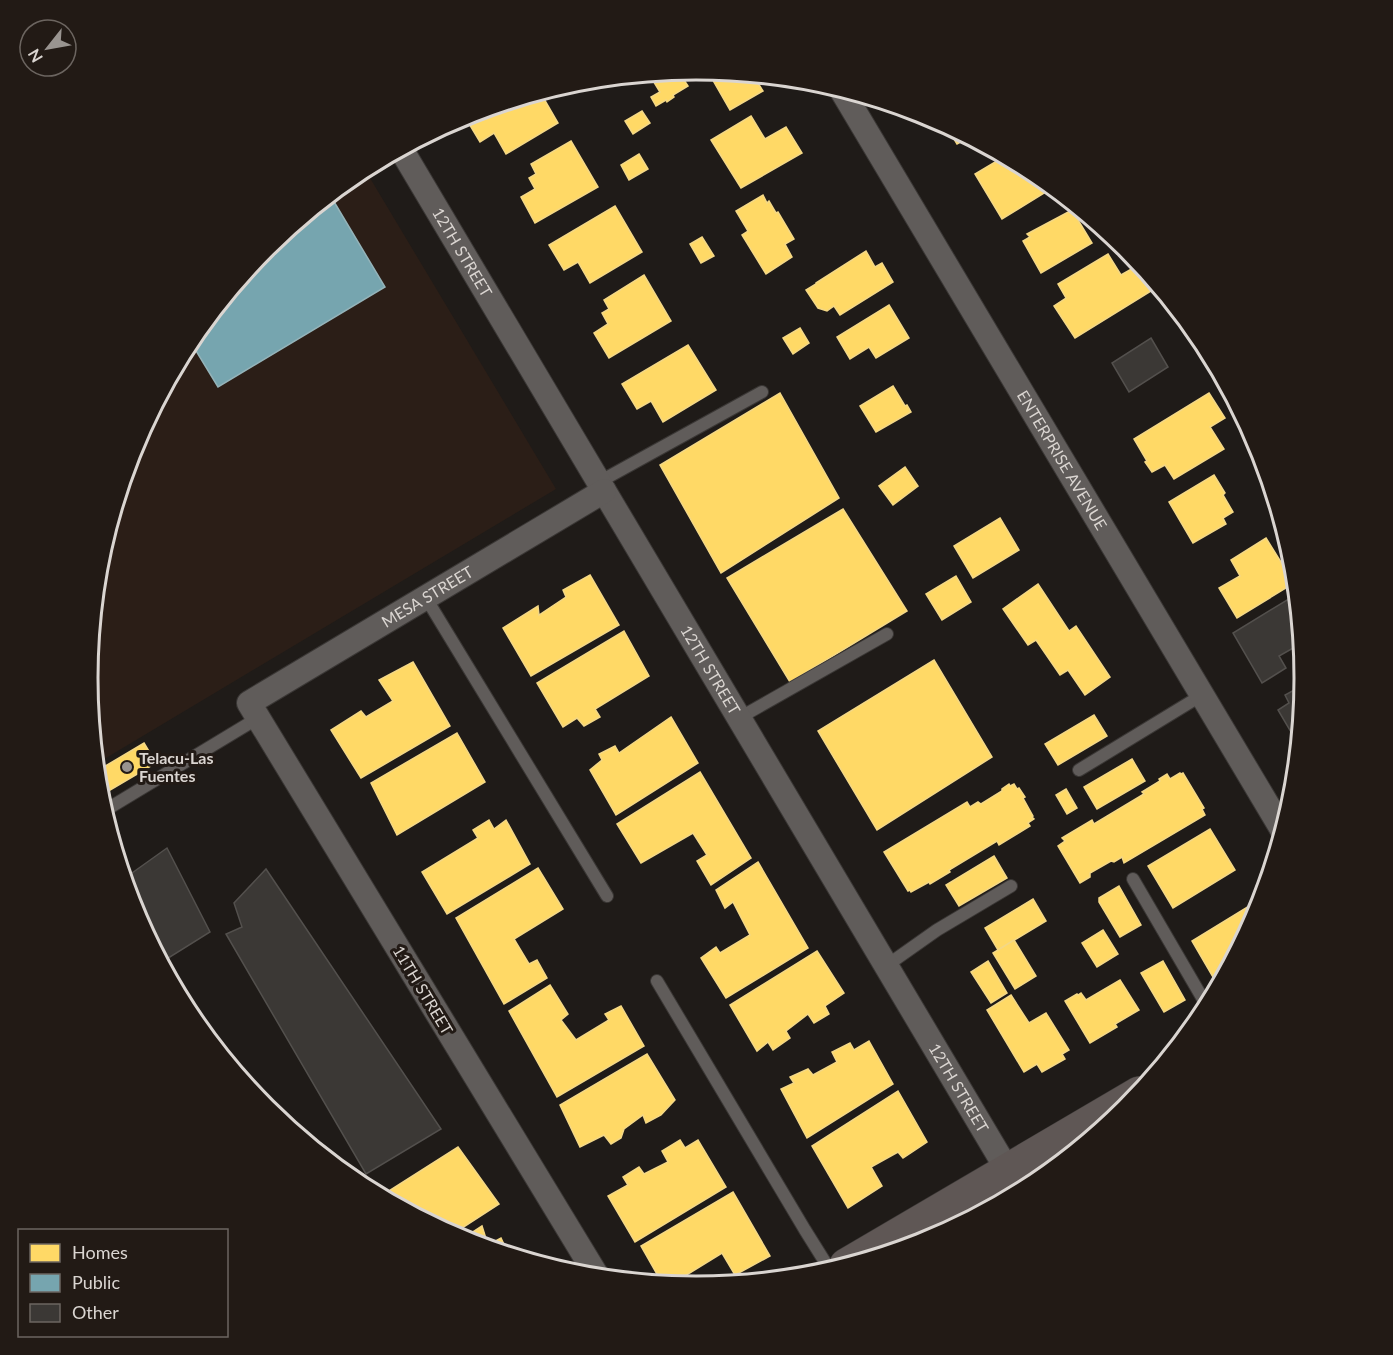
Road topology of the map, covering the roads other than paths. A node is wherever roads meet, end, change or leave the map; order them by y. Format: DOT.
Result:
graph roads {
  1 [pos="848,99"];
  2 [pos="405,156"];
  3 [pos="762,392"];
  4 [pos="601,487"];
  5 [pos="426,597"];
  6 [pos="887,634"];
  7 [pos="1202,695"];
  8 [pos="253,710"];
  9 [pos="739,718"];
  10 [pos="1079,770"];
  11 [pos="113,805"];
  12 [pos="1277,820"];
  13 [pos="1133,879"];
  14 [pos="1011,886"];
  15 [pos="607,896"];
  16 [pos="886,966"];
  17 [pos="657,981"];
  18 [pos="1202,997"];
  19 [pos="1094,1124"];
  20 [pos="1014,1181"];
  21 [pos="887,1245"];
  22 [pos="825,1261"];
  23 [pos="591,1266"];
  1 -- 7 [label="street, ENTERPRISE AVENUE"];
  2 -- 4 [label="street, 12TH STREET"];
  3 -- 4 [label="lane"];
  4 -- 5 [label="street, MESA STREET"];
  4 -- 9 [label="street, 12TH STREET"];
  5 -- 8 [label="street, MESA STREET"];
  5 -- 15 [label="lane"];
  6 -- 9 [label="lane"];
  7 -- 10 [label="lane"];
  7 -- 12 [label="street, ENTERPRISE AVENUE"];
  8 -- 11 [label="lane"];
  8 -- 23 [label="street, 11TH STREET"];
  9 -- 16 [label="street, 12TH STREET"];
  13 -- 18 [label="lane"];
  14 -- 16 [label="lane"];
  16 -- 20 [label="street, 12TH STREET"];
  17 -- 22 [label="lane"];
  19 -- 20 [label="street"];
  20 -- 21 [label="street"];
}
